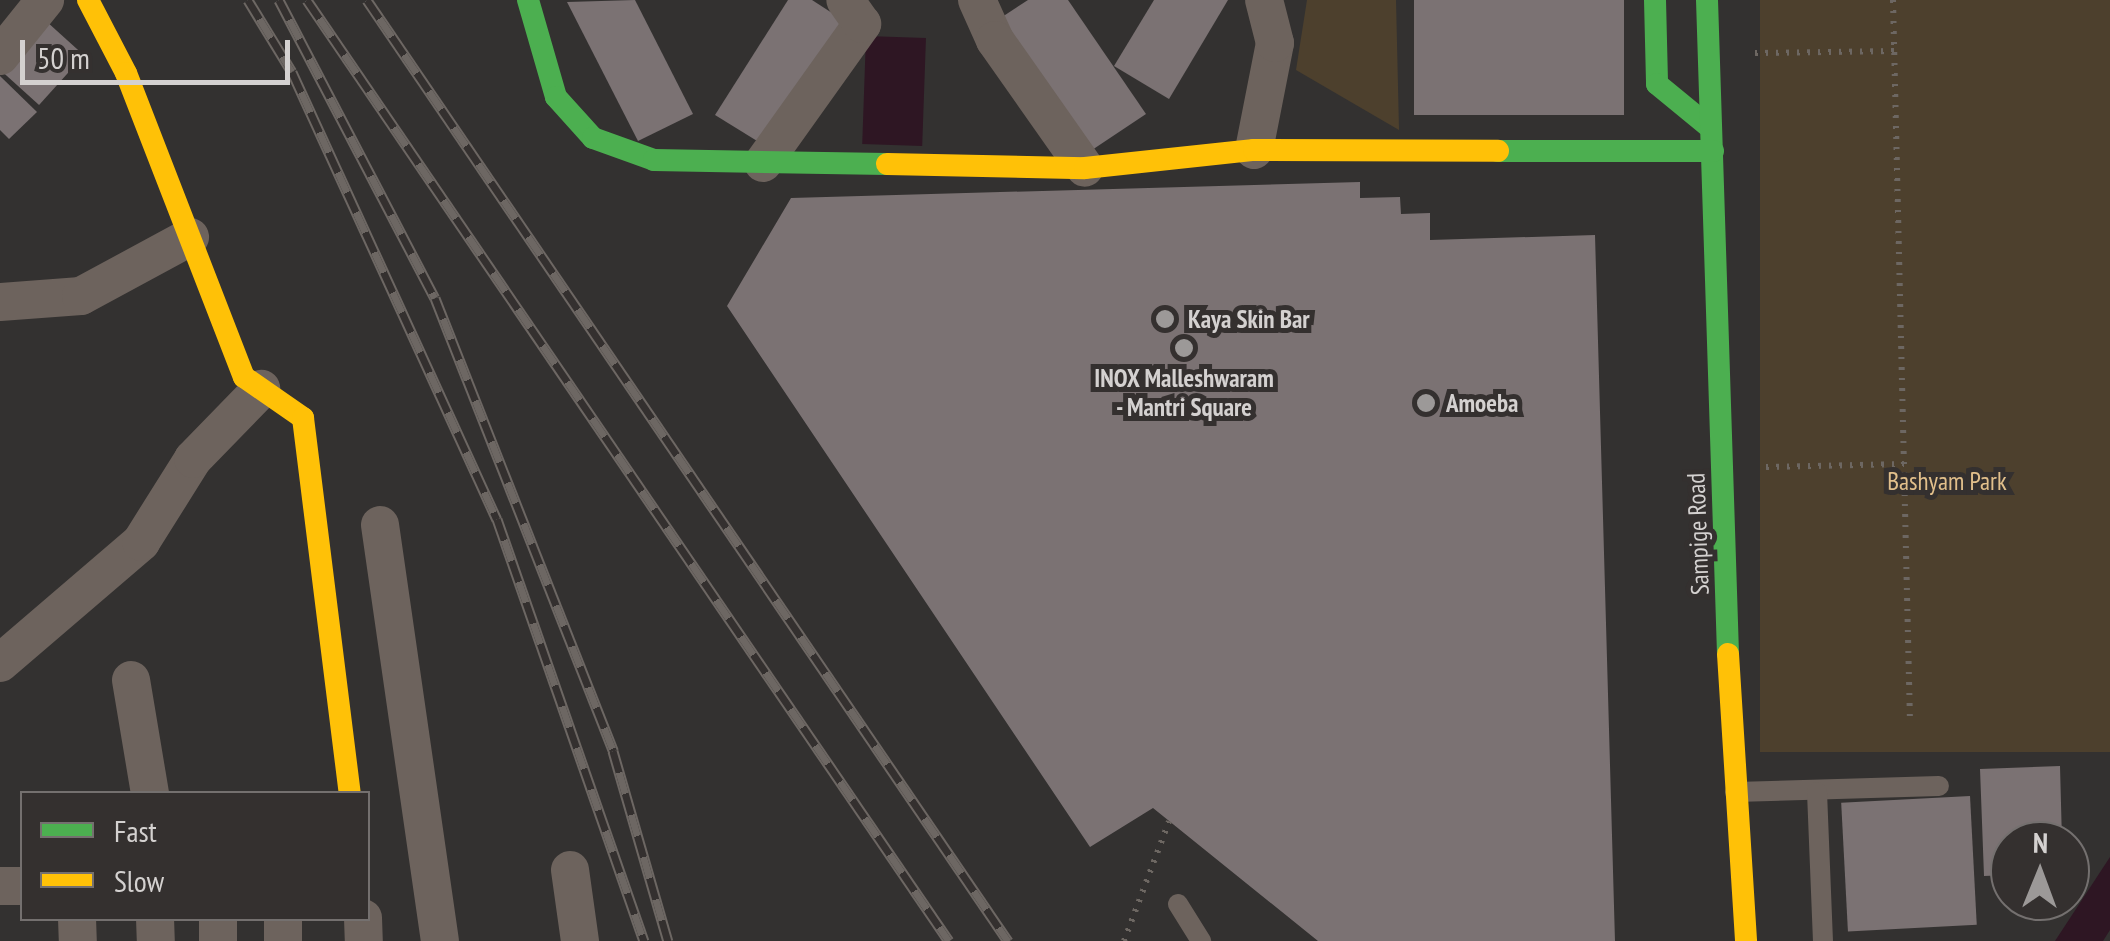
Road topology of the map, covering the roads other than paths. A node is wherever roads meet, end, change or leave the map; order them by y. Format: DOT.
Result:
graph roads {
  1 [pos="45,0"];
  2 [pos="88,0"];
  3 [pos="528,0"];
  4 [pos="845,0"];
  5 [pos="978,0"];
  6 [pos="1264,0"];
  7 [pos="1655,0"];
  8 [pos="1707,0"];
  9 [pos="0,56"];
  10 [pos="1707,125"];
  11 [pos="1254,150"];
  12 [pos="1713,150"];
  13 [pos="762,163"];
  14 [pos="1085,168"];
  15 [pos="190,236"];
  16 [pos="0,302"];
  17 [pos="261,389"];
  18 [pos="380,525"];
  19 [pos="0,664"];
  20 [pos="131,680"];
  21 [pos="1940,786"];
  22 [pos="150,791"];
  23 [pos="350,791"];
  24 [pos="1733,792"];
  25 [pos="1816,792"];
  26 [pos="570,870"];
  27 [pos="1178,904"];
  28 [pos="440,941"];
  29 [pos="580,941"];
  30 [pos="1201,941"];
  31 [pos="1746,941"];
  32 [pos="1822,941"];
  1 -- 9 [label="street"];
  2 -- 15 [label="street"];
  3 -- 13 [label="street"];
  4 -- 13 [label="street"];
  5 -- 14 [label="street"];
  6 -- 11 [label="street"];
  7 -- 10 [label="street"];
  8 -- 10 [label="street, Sampige Road"];
  10 -- 12 [label="street, Sampige Road"];
  11 -- 12 [label="street"];
  11 -- 14 [label="street"];
  12 -- 24 [label="street, Sampige Road"];
  13 -- 14 [label="street"];
  15 -- 16 [label="street"];
  15 -- 17 [label="street"];
  17 -- 19 [label="street"];
  17 -- 23 [label="street"];
  18 -- 28 [label="street"];
  20 -- 22 [label="street"];
  21 -- 25 [label="lane"];
  24 -- 25 [label="lane"];
  24 -- 31 [label="street, Sampige Road"];
  25 -- 32 [label="lane"];
  26 -- 29 [label="street"];
  27 -- 30 [label="lane"];
}
